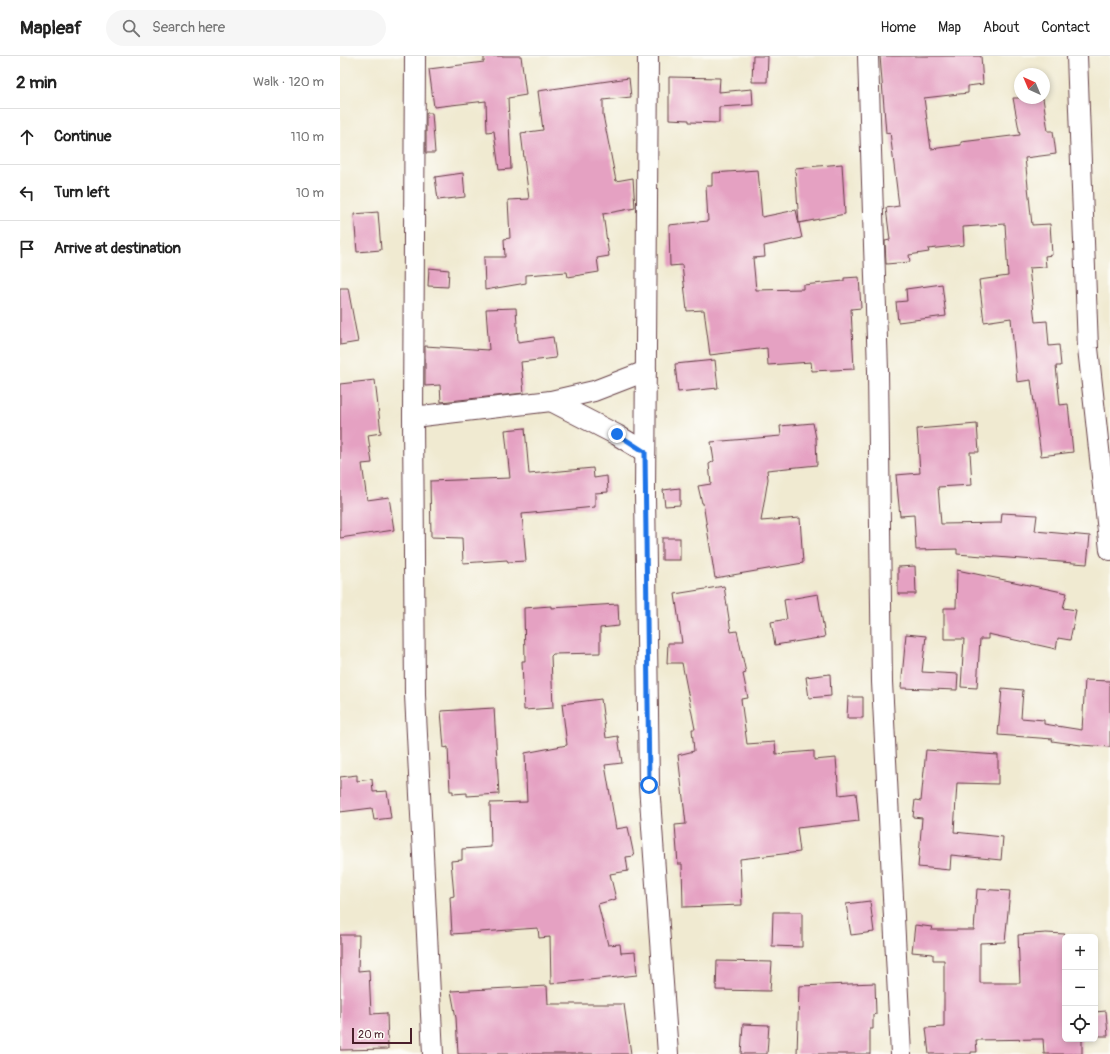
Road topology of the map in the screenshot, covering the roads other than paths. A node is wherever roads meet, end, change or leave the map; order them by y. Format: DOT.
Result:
graph roads {
  1 [pos="415,56"];
  2 [pos="648,56"];
  3 [pos="868,56"];
  4 [pos="1077,56"];
  5 [pos="646,371"];
  6 [pos="551,401"];
  7 [pos="414,417"];
  8 [pos="645,452"];
  9 [pos="1110,550"];
  10 [pos="433,1054"];
  11 [pos="668,1054"];
  12 [pos="901,1054"];
  1 -- 7 [label="street"];
  2 -- 5 [label="street"];
  3 -- 12 [label="street"];
  4 -- 9 [label="street"];
  5 -- 6 [label="street"];
  5 -- 8 [label="street"];
  6 -- 7 [label="street"];
  6 -- 8 [label="street"];
  7 -- 10 [label="street"];
  8 -- 11 [label="street"];
}
